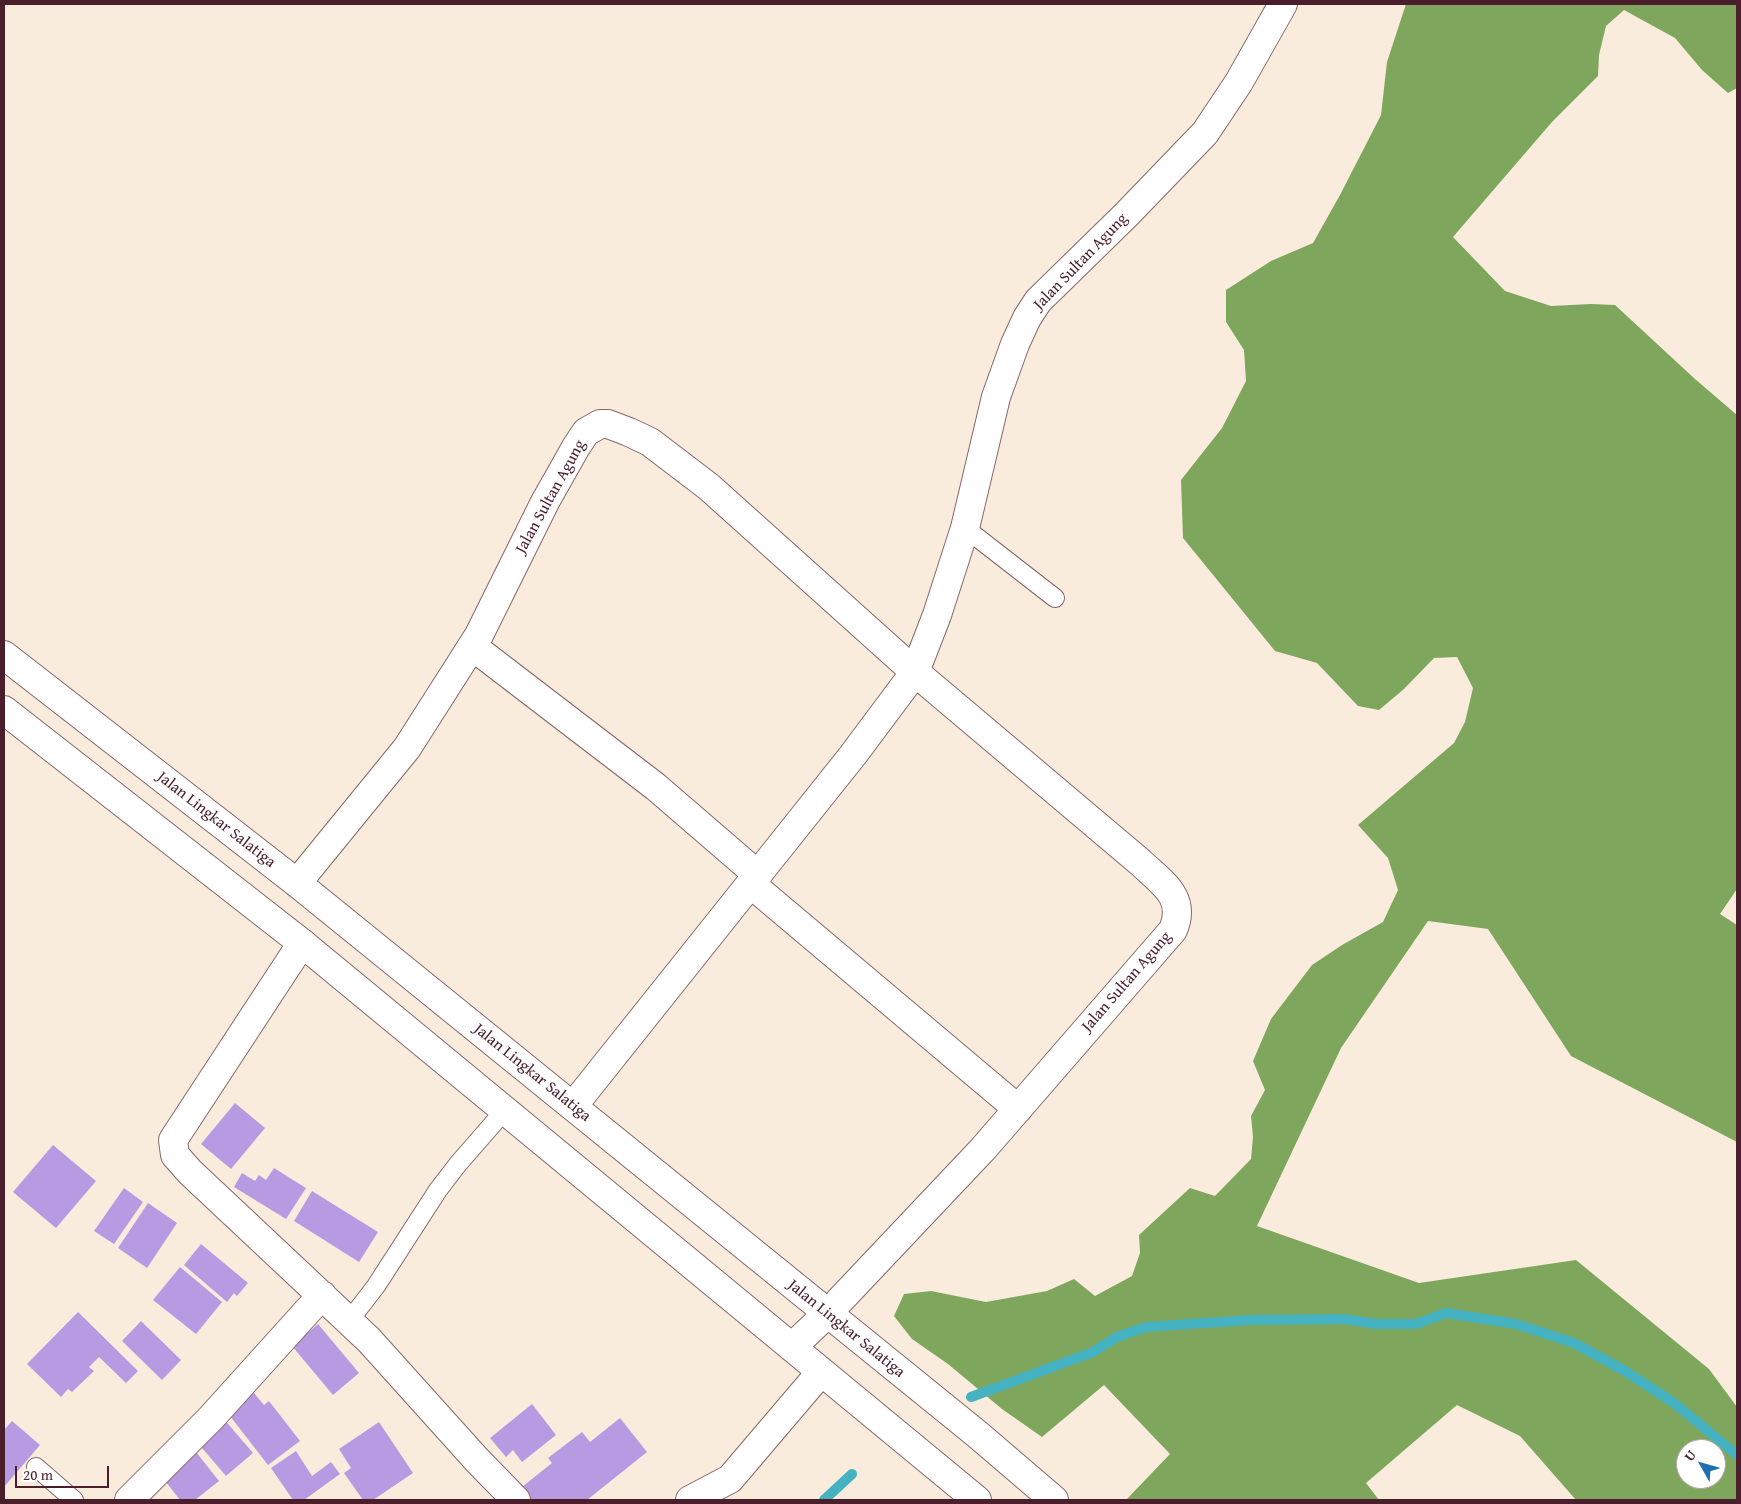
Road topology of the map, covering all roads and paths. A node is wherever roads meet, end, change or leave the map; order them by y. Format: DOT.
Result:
graph roads {
  1 [pos="1283,4"];
  2 [pos="965,528"];
  3 [pos="1055,598"];
  4 [pos="472,646"];
  5 [pos="4,655"];
  6 [pos="915,672"];
  7 [pos="4,710"];
  8 [pos="754,880"];
  9 [pos="297,883"];
  10 [pos="302,943"];
  11 [pos="573,1106"];
  12 [pos="1018,1109"];
  13 [pos="505,1110"];
  14 [pos="322,1295"];
  15 [pos="827,1314"];
  16 [pos="349,1321"];
  17 [pos="792,1347"];
  18 [pos="821,1372"];
  19 [pos="36,1467"];
  20 [pos="74,1500"];
  21 [pos="129,1500"];
  22 [pos="516,1500"];
  23 [pos="690,1500"];
  24 [pos="976,1500"];
  25 [pos="1054,1500"];
  1 -- 2 [label="main road, Jalan Sultan Agung"];
  2 -- 3 [label="lane"];
  2 -- 6 [label="main road, Jalan Sultan Agung"];
  4 -- 6 [label="main road, Jalan Sultan Agung"];
  4 -- 8 [label="main road"];
  4 -- 9 [label="main road, Jalan Sultan Agung"];
  5 -- 9 [label="main road, Jalan Lingkar Salatiga"];
  6 -- 8 [label="main road, Jalan Sultan Agung"];
  6 -- 12 [label="main road, Jalan Sultan Agung"];
  7 -- 10 [label="main road"];
  8 -- 11 [label="main road, Jalan Sultan Agung"];
  8 -- 12 [label="main road"];
  9 -- 11 [label="main road, Jalan Lingkar Salatiga"];
  10 -- 13 [label="main road"];
  10 -- 14 [label="main road"];
  11 -- 15 [label="main road, Jalan Lingkar Salatiga"];
  12 -- 15 [label="main road, Jalan Sultan Agung"];
  13 -- 16 [label="lane"];
  13 -- 17 [label="main road"];
  14 -- 16 [label="main road"];
  14 -- 21 [label="main road"];
  15 -- 17 [label="main road, Jalan Sultan Agung"];
  15 -- 25 [label="main road, Jalan Lingkar Salatiga"];
  16 -- 22 [label="main road"];
  17 -- 18 [label="main road"];
  18 -- 23 [label="main road"];
  18 -- 24 [label="main road"];
  19 -- 20 [label="lane"];
}
